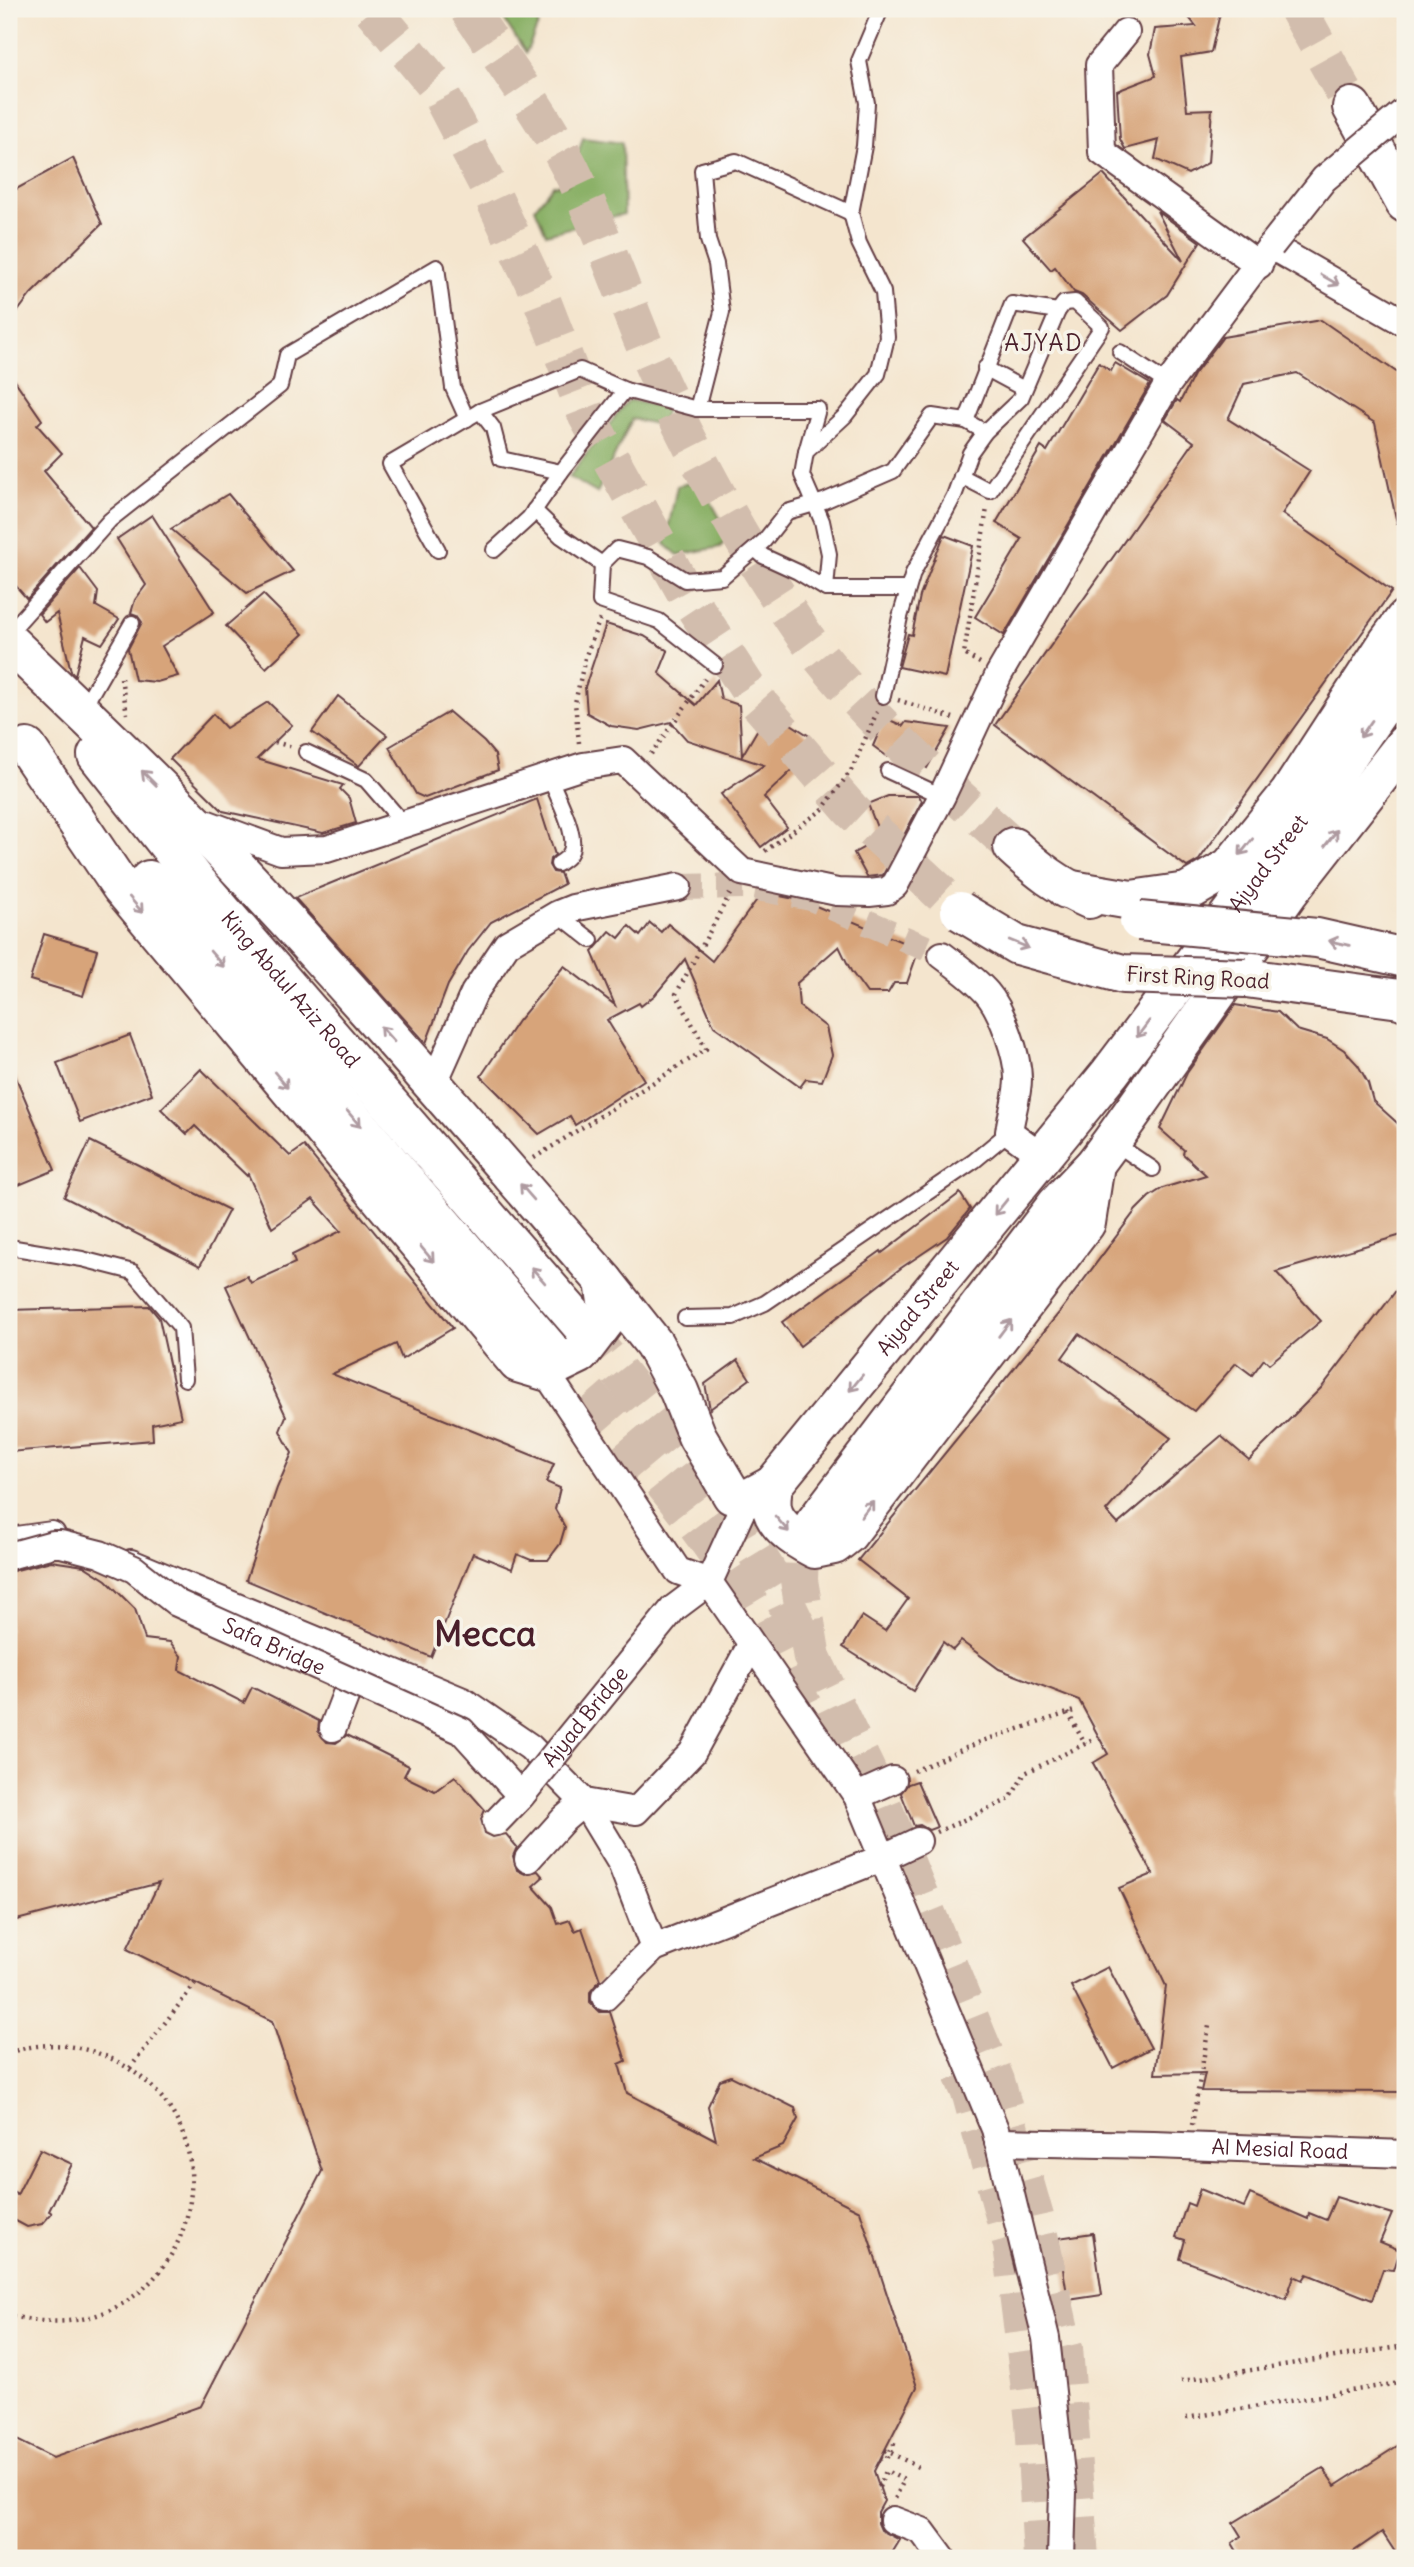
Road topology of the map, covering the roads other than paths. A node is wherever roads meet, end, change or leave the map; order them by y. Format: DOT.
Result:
graph roads {
  1 [pos="881,9"];
  2 [pos="1126,32"];
  3 [pos="1352,107"];
  4 [pos="1405,111"];
  5 [pos="1405,203"];
  6 [pos="850,213"];
  7 [pos="1265,255"];
  8 [pos="1058,311"];
  9 [pos="1405,323"];
  10 [pos="1120,352"];
  11 [pos="985,368"];
  12 [pos="1168,384"];
  13 [pos="1024,389"];
  14 [pos="625,390"];
  15 [pos="697,409"];
  16 [pos="474,415"];
  17 [pos="966,421"];
  18 [pos="985,432"];
  19 [pos="806,453"];
  20 [pos="561,472"];
  21 [pos="961,476"];
  22 [pos="813,504"];
  23 [pos="534,510"];
  24 [pos="755,549"];
  25 [pos="438,550"];
  26 [pos="494,550"];
  27 [pos="602,564"];
  28 [pos="826,589"];
  29 [pos="908,589"];
  30 [pos="1405,619"];
  31 [pos="132,623"];
  32 [pos="9,633"];
  33 [pos="9,643"];
  34 [pos="715,665"];
  35 [pos="1405,675"];
  36 [pos="883,695"];
  37 [pos="81,712"];
  38 [pos="18,737"];
  39 [pos="1405,744"];
  40 [pos="306,752"];
  41 [pos="888,771"];
  42 [pos="549,776"];
  43 [pos="942,796"];
  44 [pos="188,817"];
  45 [pos="404,824"];
  46 [pos="1013,847"];
  47 [pos="558,864"];
  48 [pos="678,887"];
  49 [pos="1066,889"];
  50 [pos="960,911"];
  51 [pos="558,914"];
  52 [pos="591,940"];
  53 [pos="942,956"];
  54 [pos="1405,958"];
  55 [pos="1405,1002"];
  56 [pos="433,1085"];
  57 [pos="1009,1132"];
  58 [pos="1103,1153"];
  59 [pos="1042,1156"];
  60 [pos="1153,1169"];
  61 [pos="9,1247"];
  62 [pos="604,1280"];
  63 [pos="685,1318"];
  64 [pos="583,1327"];
  65 [pos="548,1361"];
  66 [pos="185,1379"];
  67 [pos="760,1492"];
  68 [pos="814,1524"];
  69 [pos="9,1541"];
  70 [pos="9,1556"];
  71 [pos="709,1582"];
  72 [pos="751,1645"];
  73 [pos="360,1659"];
  74 [pos="333,1728"];
  75 [pos="893,1780"];
  76 [pos="521,1796"];
  77 [pos="857,1796"];
  78 [pos="584,1802"];
  79 [pos="496,1822"];
  80 [pos="918,1840"];
  81 [pos="881,1858"];
  82 [pos="528,1859"];
  83 [pos="654,1948"];
  84 [pos="605,1997"];
  85 [pos="998,2142"];
  86 [pos="1405,2154"];
  87 [pos="893,2520"];
  88 [pos="942,2558"];
  89 [pos="1061,2558"];
  1 -- 6 [label="lane"];
  2 -- 7 [label="street"];
  3 -- 5 [label="main road"];
  4 -- 7 [label="street, bridge"];
  6 -- 15 [label="lane"];
  6 -- 19 [label="lane"];
  7 -- 9 [label="street, one-way"];
  7 -- 12 [label="street"];
  8 -- 11 [label="lane"];
  8 -- 13 [label="lane"];
  8 -- 21 [label="lane"];
  10 -- 12 [label="lane"];
  11 -- 13 [label="lane"];
  11 -- 17 [label="lane"];
  12 -- 43 [label="street"];
  13 -- 18 [label="lane"];
  14 -- 15 [label="lane"];
  14 -- 16 [label="lane"];
  14 -- 20 [label="lane"];
  15 -- 19 [label="lane"];
  16 -- 20 [label="lane"];
  16 -- 25 [label="lane"];
  16 -- 32 [label="lane"];
  17 -- 18 [label="lane"];
  17 -- 22 [label="lane"];
  18 -- 21 [label="lane"];
  19 -- 22 [label="lane"];
  20 -- 23 [label="lane"];
  21 -- 29 [label="lane"];
  22 -- 24 [label="lane"];
  22 -- 28 [label="lane"];
  23 -- 26 [label="lane"];
  23 -- 27 [label="lane"];
  24 -- 27 [label="lane"];
  24 -- 28 [label="lane"];
  27 -- 34 [label="lane"];
  28 -- 29 [label="lane"];
  29 -- 36 [label="lane"];
  30 -- 49 [label="main road, one-way"];
  31 -- 37 [label="lane"];
  33 -- 37 [label="main road"];
  64 -- 33 [label="main road, King Abdul Aziz Road, one-way"];
  35 -- 59 [label="main road, Ajyad Street, one-way"];
  44 -- 37 [label="main road, one-way"];
  38 -- 65 [label="main road, King Abdul Aziz Road, one-way"];
  58 -- 39 [label="main road, Ajyad Street, one-way"];
  40 -- 45 [label="lane"];
  41 -- 43 [label="lane"];
  42 -- 43 [label="street"];
  42 -- 45 [label="street"];
  42 -- 47 [label="lane"];
  44 -- 45 [label="street"];
  56 -- 44 [label="main road, one-way"];
  46 -- 49 [label="main road"];
  48 -- 51 [label="street"];
  54 -- 49 [label="main road, one-way, bridge"];
  50 -- 55 [label="main road, First Ring Road, one-way, bridge"];
  51 -- 52 [label="lane"];
  51 -- 56 [label="street"];
  53 -- 57 [label="street"];
  62 -- 56 [label="main road, one-way"];
  57 -- 59 [label="street"];
  57 -- 63 [label="lane"];
  58 -- 60 [label="lane"];
  67 -- 58 [label="main road, Ajyad Street, one-way"];
  58 -- 68 [label="main road, Ajyad Street"];
  59 -- 67 [label="main road, Ajyad Street, one-way"];
  61 -- 66 [label="lane"];
  62 -- 65 [label="main road"];
  62 -- 67 [label="main road"];
  65 -- 71 [label="street"];
  67 -- 71 [label="street"];
  69 -- 73 [label="street"];
  70 -- 76 [label="street, Safa Bridge, bridge"];
  71 -- 72 [label="street"];
  71 -- 76 [label="street, Ajyad Bridge, bridge"];
  72 -- 77 [label="street"];
  72 -- 78 [label="street"];
  73 -- 74 [label="street"];
  73 -- 78 [label="street"];
  75 -- 77 [label="street"];
  76 -- 79 [label="street, Ajyad Bridge, bridge"];
  77 -- 81 [label="street"];
  78 -- 82 [label="street"];
  78 -- 83 [label="street"];
  80 -- 81 [label="street"];
  81 -- 83 [label="street"];
  81 -- 85 [label="street"];
  83 -- 84 [label="street"];
  85 -- 86 [label="street, Al Mesial Road"];
  85 -- 89 [label="street"];
  87 -- 88 [label="street"];
}
